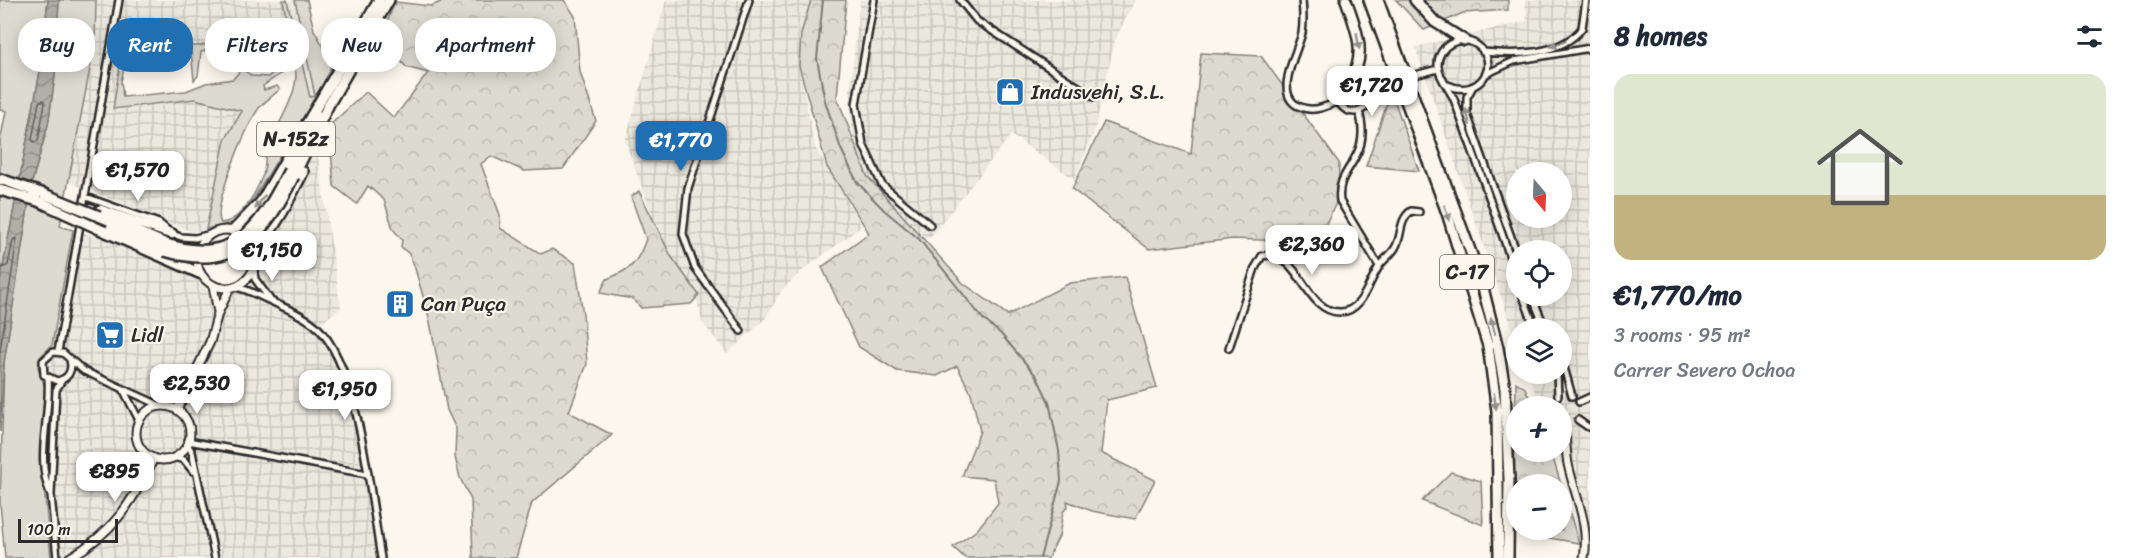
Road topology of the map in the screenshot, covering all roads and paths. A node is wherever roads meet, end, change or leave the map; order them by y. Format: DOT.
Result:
graph roads {
  1 [pos="119,0"];
  2 [pos="379,0"];
  3 [pos="389,0"];
  4 [pos="749,0"];
  5 [pos="874,0"];
  6 [pos="960,0"];
  7 [pos="1302,0"];
  8 [pos="1346,0"];
  9 [pos="1369,0"];
  10 [pos="1378,0"];
  11 [pos="1415,0"];
  12 [pos="1586,0"];
  13 [pos="369,18"];
  14 [pos="1464,40"];
  15 [pos="1590,48"];
  16 [pos="1484,52"];
  17 [pos="1438,69"];
  18 [pos="338,72"];
  19 [pos="340,72"];
  20 [pos="1486,74"];
  21 [pos="1415,75"];
  22 [pos="1349,80"];
  23 [pos="1392,83"];
  24 [pos="1448,85"];
  25 [pos="1472,88"];
  26 [pos="1369,89"];
  27 [pos="1094,97"];
  28 [pos="334,98"];
  29 [pos="1339,101"];
  30 [pos="1359,111"];
  31 [pos="291,173"];
  32 [pos="0,179"];
  33 [pos="0,190"];
  34 [pos="41,197"];
  35 [pos="86,197"];
  36 [pos="1419,212"];
  37 [pos="99,219"];
  38 [pos="930,225"];
  39 [pos="233,231"];
  40 [pos="172,234"];
  41 [pos="211,234"];
  42 [pos="1512,240"];
  43 [pos="1506,247"];
  44 [pos="255,264"];
  45 [pos="1379,266"];
  46 [pos="199,273"];
  47 [pos="213,286"];
  48 [pos="233,288"];
  49 [pos="272,302"];
  50 [pos="218,313"];
  51 [pos="741,331"];
  52 [pos="1229,348"];
  53 [pos="58,352"];
  54 [pos="70,360"];
  55 [pos="84,371"];
  56 [pos="69,374"];
  57 [pos="48,378"];
  58 [pos="62,380"];
  59 [pos="1557,384"];
  60 [pos="1569,384"];
  61 [pos="123,390"];
  62 [pos="1558,396"];
  63 [pos="1572,396"];
  64 [pos="1590,397"];
  65 [pos="1579,402"];
  66 [pos="159,405"];
  67 [pos="177,410"];
  68 [pos="139,420"];
  69 [pos="1578,420"];
  70 [pos="1588,426"];
  71 [pos="188,443"];
  72 [pos="154,458"];
  73 [pos="174,458"];
  74 [pos="1568,462"];
  75 [pos="195,472"];
  76 [pos="367,474"];
  77 [pos="51,495"];
  78 [pos="57,558"];
  79 [pos="69,558"];
  80 [pos="215,558"];
  81 [pos="381,558"];
  82 [pos="1499,558"];
  83 [pos="1508,558"];
  84 [pos="1584,558"];
  1 -- 35 [label="street"];
  2 -- 13 [label="highway, N-152z"];
  3 -- 28 [label="highway, N-152z"];
  4 -- 51 [label="street"];
  5 -- 38 [label="street"];
  6 -- 27 [label="street"];
  7 -- 29 [label="street"];
  8 -- 22 [label="highway, one-way"];
  9 -- 82 [label="highway, C-17, one-way"];
  83 -- 10 [label="highway, C-17, one-way"];
  11 -- 14 [label="highway"];
  12 -- 16 [label="street, one-way"];
  14 -- 16 [label="street"];
  14 -- 17 [label="street"];
  15 -- 20 [label="street"];
  16 -- 20 [label="street"];
  17 -- 21 [label="street"];
  17 -- 24 [label="street"];
  18 -- 39 [label="highway, N-152z, one-way"];
  19 -- 31 [label="highway"];
  20 -- 25 [label="street"];
  22 -- 26 [label="street"];
  22 -- 29 [label="street"];
  23 -- 26 [label="street"];
  24 -- 25 [label="street"];
  24 -- 43 [label="street"];
  42 -- 25 [label="street, one-way"];
  26 -- 30 [label="street"];
  28 -- 31 [label="highway"];
  28 -- 44 [label="highway, N-152z"];
  29 -- 30 [label="street"];
  30 -- 45 [label="street"];
  31 -- 37 [label="highway, bridge"];
  32 -- 34 [label="highway"];
  33 -- 34 [label="highway"];
  34 -- 37 [label="highway, bridge"];
  34 -- 37 [label="highway, bridge"];
  35 -- 40 [label="street"];
  35 -- 53 [label="street"];
  36 -- 45 [label="street"];
  37 -- 40 [label="highway"];
  37 -- 46 [label="highway"];
  39 -- 41 [label="street"];
  39 -- 44 [label="street"];
  40 -- 41 [label="street"];
  41 -- 46 [label="street"];
  44 -- 48 [label="street, N-152z"];
  44 -- 49 [label="street"];
  45 -- 52 [label="street"];
  46 -- 47 [label="street"];
  47 -- 48 [label="street"];
  47 -- 50 [label="street, N-152z"];
  48 -- 49 [label="street"];
  48 -- 50 [label="street, N-152z"];
  49 -- 76 [label="street"];
  50 -- 67 [label="street, N-152z"];
  53 -- 54 [label="street"];
  53 -- 57 [label="street"];
  54 -- 55 [label="street"];
  54 -- 56 [label="street"];
  55 -- 56 [label="street"];
  55 -- 61 [label="street"];
  56 -- 58 [label="street"];
  57 -- 58 [label="street"];
  57 -- 77 [label="street"];
  58 -- 77 [label="street"];
  59 -- 62 [label="street"];
  60 -- 63 [label="street"];
  61 -- 66 [label="street"];
  61 -- 68 [label="street"];
  64 -- 65 [label="street"];
  66 -- 67 [label="street"];
  66 -- 68 [label="street"];
  67 -- 71 [label="street"];
  68 -- 72 [label="street"];
  69 -- 70 [label="street"];
  71 -- 73 [label="street"];
  71 -- 75 [label="street"];
  71 -- 76 [label="street"];
  72 -- 73 [label="street"];
  72 -- 79 [label="street"];
  73 -- 75 [label="street"];
  74 -- 84 [label="street"];
  75 -- 80 [label="street"];
  76 -- 81 [label="street"];
  77 -- 78 [label="street"];
}
